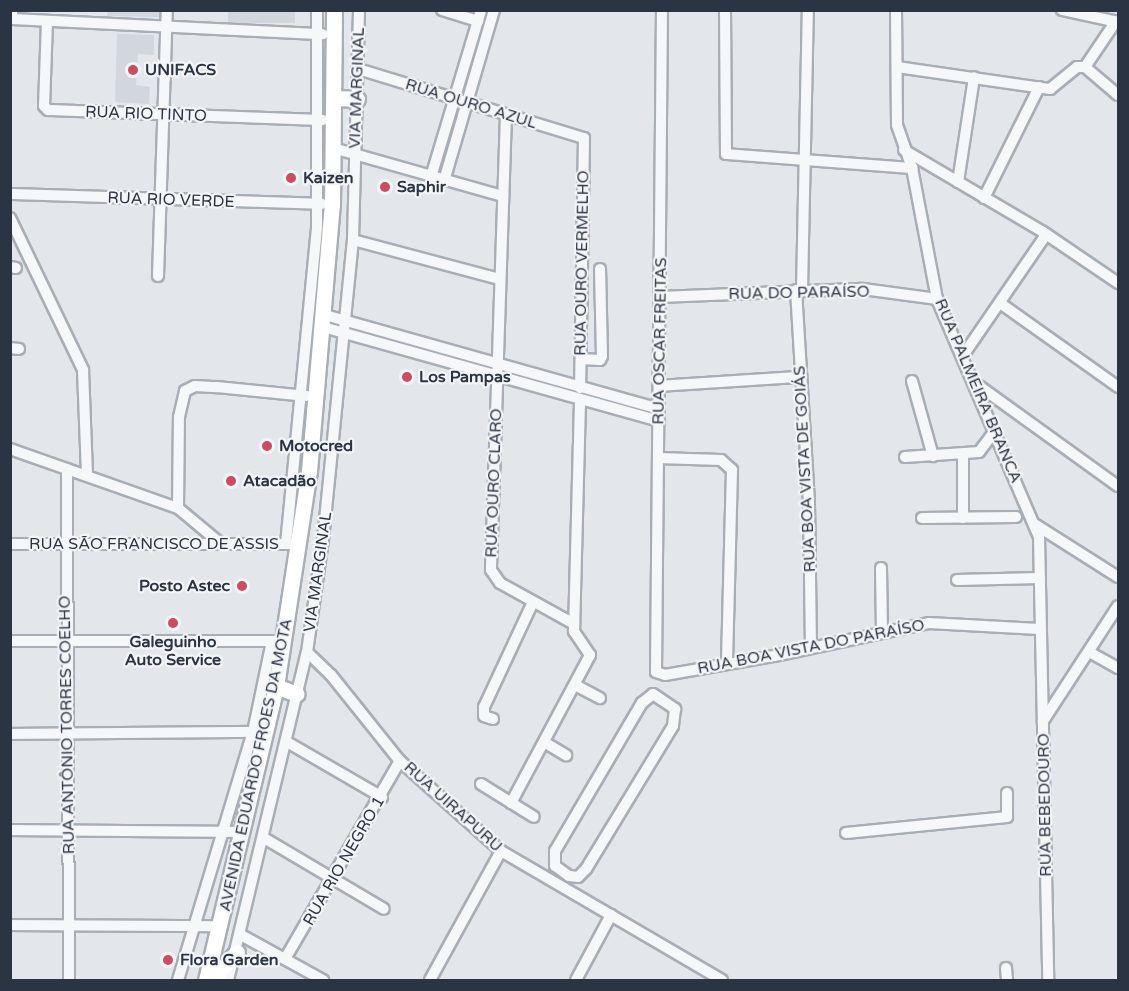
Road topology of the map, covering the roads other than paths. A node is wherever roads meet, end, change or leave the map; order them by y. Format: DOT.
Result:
graph roads {
  1 [pos="167,10"];
  2 [pos="317,10"];
  3 [pos="334,10"];
  4 [pos="359,10"];
  5 [pos="442,10"];
  6 [pos="494,10"];
  7 [pos="662,10"];
  8 [pos="725,10"];
  9 [pos="808,10"];
  10 [pos="896,10"];
  11 [pos="1062,10"];
  12 [pos="12,15"];
  13 [pos="479,16"];
  14 [pos="47,21"];
  15 [pos="1117,22"];
  16 [pos="167,26"];
  17 [pos="317,34"];
  18 [pos="335,34"];
  19 [pos="897,66"];
  20 [pos="1085,67"];
  21 [pos="358,69"];
  22 [pos="974,78"];
  23 [pos="1039,87"];
  24 [pos="1119,94"];
  25 [pos="334,98"];
  26 [pos="357,99"];
  27 [pos="454,99"];
  28 [pos="467,103"];
  29 [pos="165,115"];
  30 [pos="506,115"];
  31 [pos="317,120"];
  32 [pos="334,121"];
  33 [pos="584,138"];
  34 [pos="333,148"];
  35 [pos="904,150"];
  36 [pos="355,154"];
  37 [pos="803,163"];
  38 [pos="912,168"];
  39 [pos="431,177"];
  40 [pos="444,181"];
  41 [pos="958,182"];
  42 [pos="10,194"];
  43 [pos="503,196"];
  44 [pos="984,198"];
  45 [pos="161,200"];
  46 [pos="325,204"];
  47 [pos="10,218"];
  48 [pos="1046,235"];
  49 [pos="353,240"];
  50 [pos="600,269"];
  51 [pos="158,276"];
  52 [pos="500,279"];
  53 [pos="1119,283"];
  54 [pos="799,290"];
  55 [pos="660,297"];
  56 [pos="937,299"];
  57 [pos="1000,303"];
  58 [pos="324,321"];
  59 [pos="347,321"];
  60 [pos="346,334"];
  61 [pos="962,357"];
  62 [pos="581,359"];
  63 [pos="498,362"];
  64 [pos="497,375"];
  65 [pos="800,377"];
  66 [pos="912,381"];
  67 [pos="974,382"];
  68 [pos="659,386"];
  69 [pos="580,387"];
  70 [pos="1119,387"];
  71 [pos="309,396"];
  72 [pos="580,400"];
  73 [pos="659,409"];
  74 [pos="659,421"];
  75 [pos="995,431"];
  76 [pos="10,449"];
  77 [pos="10,454"];
  78 [pos="25,455"];
  79 [pos="963,455"];
  80 [pos="933,456"];
  81 [pos="905,457"];
  82 [pos="658,458"];
  83 [pos="67,469"];
  84 [pos="87,474"];
  85 [pos="1119,486"];
  86 [pos="178,508"];
  87 [pos="1016,517"];
  88 [pos="922,518"];
  89 [pos="963,518"];
  90 [pos="1036,525"];
  91 [pos="66,543"];
  92 [pos="10,544"];
  93 [pos="221,544"];
  94 [pos="292,544"];
  95 [pos="881,568"];
  96 [pos="1119,577"];
  97 [pos="1040,578"];
  98 [pos="957,580"];
  99 [pos="534,602"];
  100 [pos="1119,606"];
  101 [pos="574,624"];
  102 [pos="1039,629"];
  103 [pos="882,630"];
  104 [pos="66,640"];
  105 [pos="10,641"];
  106 [pos="278,641"];
  107 [pos="811,648"];
  108 [pos="307,652"];
  109 [pos="1091,653"];
  110 [pos="727,664"];
  111 [pos="1119,668"];
  112 [pos="660,674"];
  113 [pos="276,686"];
  114 [pos="577,686"];
  115 [pos="297,694"];
  116 [pos="653,694"];
  117 [pos="600,698"];
  118 [pos="493,719"];
  119 [pos="1043,721"];
  120 [pos="259,732"];
  121 [pos="10,734"];
  122 [pos="67,735"];
  123 [pos="287,742"];
  124 [pos="544,742"];
  125 [pos="566,755"];
  126 [pos="400,761"];
  127 [pos="481,784"];
  128 [pos="1007,793"];
  129 [pos="382,797"];
  130 [pos="511,803"];
  131 [pos="534,817"];
  132 [pos="10,830"];
  133 [pos="68,830"];
  134 [pos="222,831"];
  135 [pos="243,832"];
  136 [pos="846,833"];
  137 [pos="264,838"];
  138 [pos="501,851"];
  139 [pos="334,880"];
  140 [pos="384,909"];
  141 [pos="611,915"];
  142 [pos="69,925"];
  143 [pos="10,926"];
  144 [pos="194,926"];
  145 [pos="221,926"];
  146 [pos="241,935"];
  147 [pos="237,952"];
  148 [pos="285,959"];
  149 [pos="1006,968"];
  150 [pos="721,980"];
  151 [pos="69,981"];
  152 [pos="178,981"];
  153 [pos="206,981"];
  154 [pos="211,981"];
  155 [pos="228,981"];
  156 [pos="323,981"];
  157 [pos="430,981"];
  158 [pos="576,981"];
  159 [pos="1007,981"];
  160 [pos="1048,981"];
  1 -- 16 [label="street"];
  2 -- 17 [label="street"];
  3 -- 18 [label="highway, AVENIDA EDUARDO FROES DA MOTA"];
  4 -- 21 [label="street, VIA MARGINAL"];
  5 -- 13 [label="street"];
  6 -- 28 [label="street"];
  7 -- 55 [label="street, RUA OSCAR FREITAS"];
  8 -- 37 [label="street"];
  9 -- 37 [label="street, RUA BOA VISTA DE GOIÁS"];
  10 -- 19 [label="street, RUA PALMEIRA BRANCA"];
  11 -- 15 [label="street"];
  12 -- 14 [label="street"];
  13 -- 27 [label="street"];
  14 -- 16 [label="street"];
  14 -- 29 [label="street, RUA RIO TINTO"];
  15 -- 20 [label="street"];
  16 -- 17 [label="street"];
  16 -- 29 [label="street"];
  17 -- 18 [label="street"];
  17 -- 31 [label="street"];
  18 -- 25 [label="highway, AVENIDA EDUARDO FROES DA MOTA"];
  19 -- 22 [label="street"];
  19 -- 35 [label="street, RUA PALMEIRA BRANCA"];
  20 -- 23 [label="street"];
  20 -- 24 [label="street"];
  21 -- 26 [label="street, VIA MARGINAL"];
  21 -- 27 [label="street, RUA OURO AZUL"];
  22 -- 23 [label="street"];
  22 -- 41 [label="street"];
  23 -- 44 [label="street"];
  25 -- 26 [label="highway"];
  25 -- 32 [label="highway, AVENIDA EDUARDO FROES DA MOTA"];
  26 -- 36 [label="street, VIA MARGINAL"];
  27 -- 28 [label="street, RUA OURO AZUL"];
  27 -- 39 [label="street"];
  28 -- 30 [label="street, RUA OURO AZUL"];
  28 -- 40 [label="street"];
  29 -- 31 [label="street, RUA RIO TINTO"];
  29 -- 45 [label="street"];
  30 -- 33 [label="street, RUA OURO AZUL"];
  30 -- 43 [label="street, RUA OURO CLARO"];
  31 -- 32 [label="street, RUA RIO TINTO"];
  31 -- 46 [label="street"];
  32 -- 34 [label="highway, AVENIDA EDUARDO FROES DA MOTA"];
  33 -- 62 [label="street, RUA OURO VERMELHO"];
  34 -- 36 [label="street"];
  34 -- 46 [label="highway, AVENIDA EDUARDO FROES DA MOTA"];
  35 -- 38 [label="street, RUA PALMEIRA BRANCA"];
  35 -- 41 [label="street"];
  36 -- 39 [label="street"];
  36 -- 49 [label="street, VIA MARGINAL"];
  37 -- 38 [label="street"];
  37 -- 54 [label="street, RUA BOA VISTA DE GOIÁS"];
  38 -- 56 [label="street, RUA PALMEIRA BRANCA"];
  39 -- 40 [label="street"];
  40 -- 43 [label="street"];
  41 -- 44 [label="street"];
  42 -- 45 [label="street, RUA RIO VERDE"];
  43 -- 52 [label="street, RUA OURO CLARO"];
  44 -- 48 [label="street"];
  45 -- 46 [label="street, RUA RIO VERDE"];
  45 -- 51 [label="street"];
  46 -- 58 [label="highway, AVENIDA EDUARDO FROES DA MOTA"];
  46 -- 71 [label="street"];
  47 -- 84 [label="street"];
  48 -- 53 [label="street"];
  48 -- 57 [label="street"];
  49 -- 52 [label="street"];
  49 -- 59 [label="street, VIA MARGINAL"];
  50 -- 62 [label="street"];
  52 -- 63 [label="street, RUA OURO CLARO"];
  54 -- 55 [label="street, RUA DO PARAÍSO"];
  54 -- 56 [label="street, RUA DO PARAÍSO"];
  54 -- 65 [label="street, RUA BOA VISTA DE GOIÁS"];
  55 -- 68 [label="street, RUA OSCAR FREITAS"];
  56 -- 61 [label="street, RUA PALMEIRA BRANCA"];
  57 -- 61 [label="street"];
  57 -- 70 [label="street"];
  58 -- 59 [label="street"];
  58 -- 60 [label="street"];
  58 -- 71 [label="highway, AVENIDA EDUARDO FROES DA MOTA"];
  59 -- 60 [label="street, VIA MARGINAL"];
  59 -- 63 [label="street"];
  60 -- 64 [label="street"];
  60 -- 108 [label="street, VIA MARGINAL"];
  61 -- 67 [label="street, RUA PALMEIRA BRANCA"];
  62 -- 69 [label="street, RUA OURO VERMELHO"];
  63 -- 64 [label="street, RUA OURO CLARO"];
  63 -- 69 [label="street"];
  64 -- 72 [label="street"];
  64 -- 99 [label="street, RUA OURO CLARO"];
  65 -- 68 [label="street"];
  65 -- 107 [label="street, RUA BOA VISTA DE GOIÁS"];
  66 -- 80 [label="street"];
  67 -- 75 [label="street, RUA PALMEIRA BRANCA"];
  67 -- 85 [label="street"];
  68 -- 73 [label="street, RUA OSCAR FREITAS"];
  69 -- 73 [label="street"];
  71 -- 86 [label="street"];
  71 -- 94 [label="highway, AVENIDA EDUARDO FROES DA MOTA"];
  72 -- 74 [label="street"];
  72 -- 101 [label="street"];
  73 -- 74 [label="street, RUA OSCAR FREITAS"];
  74 -- 82 [label="street, RUA OSCAR FREITAS"];
  75 -- 79 [label="street"];
  75 -- 90 [label="street, RUA PALMEIRA BRANCA"];
  76 -- 78 [label="street"];
  77 -- 78 [label="street"];
  78 -- 83 [label="street"];
  79 -- 80 [label="street"];
  79 -- 89 [label="street"];
  80 -- 81 [label="street"];
  82 -- 110 [label="street"];
  82 -- 112 [label="street, RUA OSCAR FREITAS"];
  83 -- 84 [label="street"];
  83 -- 91 [label="street, RUA ANTÔNIO TORRES COELHO"];
  84 -- 86 [label="street"];
  86 -- 93 [label="street"];
  87 -- 89 [label="street"];
  88 -- 89 [label="street"];
  90 -- 96 [label="street"];
  90 -- 97 [label="street, RUA PALMEIRA BRANCA"];
  91 -- 92 [label="street, RUA SÃO FRANCISCO DE ASSIS"];
  91 -- 93 [label="street, RUA SÃO FRANCISCO DE ASSIS"];
  91 -- 104 [label="street, RUA ANTÔNIO TORRES COELHO"];
  93 -- 94 [label="street, RUA SÃO FRANCISCO DE ASSIS"];
  94 -- 106 [label="highway, AVENIDA EDUARDO FROES DA MOTA"];
  95 -- 103 [label="street"];
  97 -- 98 [label="street"];
  97 -- 102 [label="street, RUA PALMEIRA BRANCA"];
  99 -- 101 [label="street, RUA OURO CLARO"];
  99 -- 118 [label="street"];
  100 -- 109 [label="street"];
  101 -- 114 [label="street"];
  102 -- 103 [label="street, RUA BOA VISTA DO PARAÍSO"];
  102 -- 119 [label="street, RUA BEBEDOURO"];
  103 -- 107 [label="street, RUA BOA VISTA DO PARAÍSO"];
  104 -- 105 [label="street"];
  104 -- 106 [label="street"];
  104 -- 122 [label="street, RUA ANTÔNIO TORRES COELHO"];
  106 -- 113 [label="highway, AVENIDA EDUARDO FROES DA MOTA"];
  106 -- 120 [label="street"];
  107 -- 110 [label="street, RUA BOA VISTA DO PARAÍSO"];
  108 -- 115 [label="street, VIA MARGINAL"];
  108 -- 126 [label="street, RUA UIRAPURU"];
  109 -- 111 [label="street"];
  109 -- 119 [label="street"];
  110 -- 112 [label="street, RUA BOA VISTA DO PARAÍSO"];
  112 -- 116 [label="street"];
  113 -- 115 [label="highway"];
  113 -- 120 [label="highway, AVENIDA EDUARDO FROES DA MOTA"];
  114 -- 117 [label="street"];
  114 -- 124 [label="street"];
  115 -- 123 [label="street, VIA MARGINAL"];
  116 -- 116 [label="street"];
  119 -- 160 [label="street, RUA BEBEDOURO"];
  120 -- 122 [label="street"];
  120 -- 134 [label="street"];
  120 -- 135 [label="highway, AVENIDA EDUARDO FROES DA MOTA"];
  121 -- 122 [label="street"];
  122 -- 133 [label="street, RUA ANTÔNIO TORRES COELHO"];
  123 -- 129 [label="street"];
  123 -- 137 [label="street, VIA MARGINAL"];
  124 -- 125 [label="street"];
  124 -- 130 [label="street"];
  126 -- 129 [label="street, RUA RIO NEGRO 1"];
  126 -- 138 [label="street, RUA UIRAPURU"];
  127 -- 130 [label="street"];
  128 -- 136 [label="street"];
  129 -- 139 [label="street, RUA RIO NEGRO 1"];
  130 -- 131 [label="street"];
  132 -- 133 [label="street"];
  133 -- 134 [label="street"];
  133 -- 142 [label="street, RUA ANTÔNIO TORRES COELHO"];
  134 -- 135 [label="street"];
  134 -- 144 [label="street"];
  135 -- 145 [label="highway, AVENIDA EDUARDO FROES DA MOTA"];
  137 -- 139 [label="street"];
  137 -- 146 [label="street, VIA MARGINAL"];
  138 -- 141 [label="street, RUA UIRAPURU"];
  138 -- 157 [label="street"];
  139 -- 140 [label="street"];
  139 -- 148 [label="street, RUA RIO NEGRO 1"];
  141 -- 150 [label="street, RUA UIRAPURU"];
  141 -- 158 [label="street"];
  142 -- 143 [label="street"];
  142 -- 144 [label="street"];
  142 -- 151 [label="street, RUA ANTÔNIO TORRES COELHO"];
  144 -- 145 [label="street"];
  144 -- 152 [label="street"];
  145 -- 153 [label="highway, AVENIDA EDUARDO FROES DA MOTA"];
  146 -- 147 [label="street, VIA MARGINAL"];
  146 -- 148 [label="street"];
  147 -- 154 [label="highway"];
  147 -- 155 [label="street, VIA MARGINAL"];
  148 -- 156 [label="street"];
  149 -- 159 [label="street"];
}
